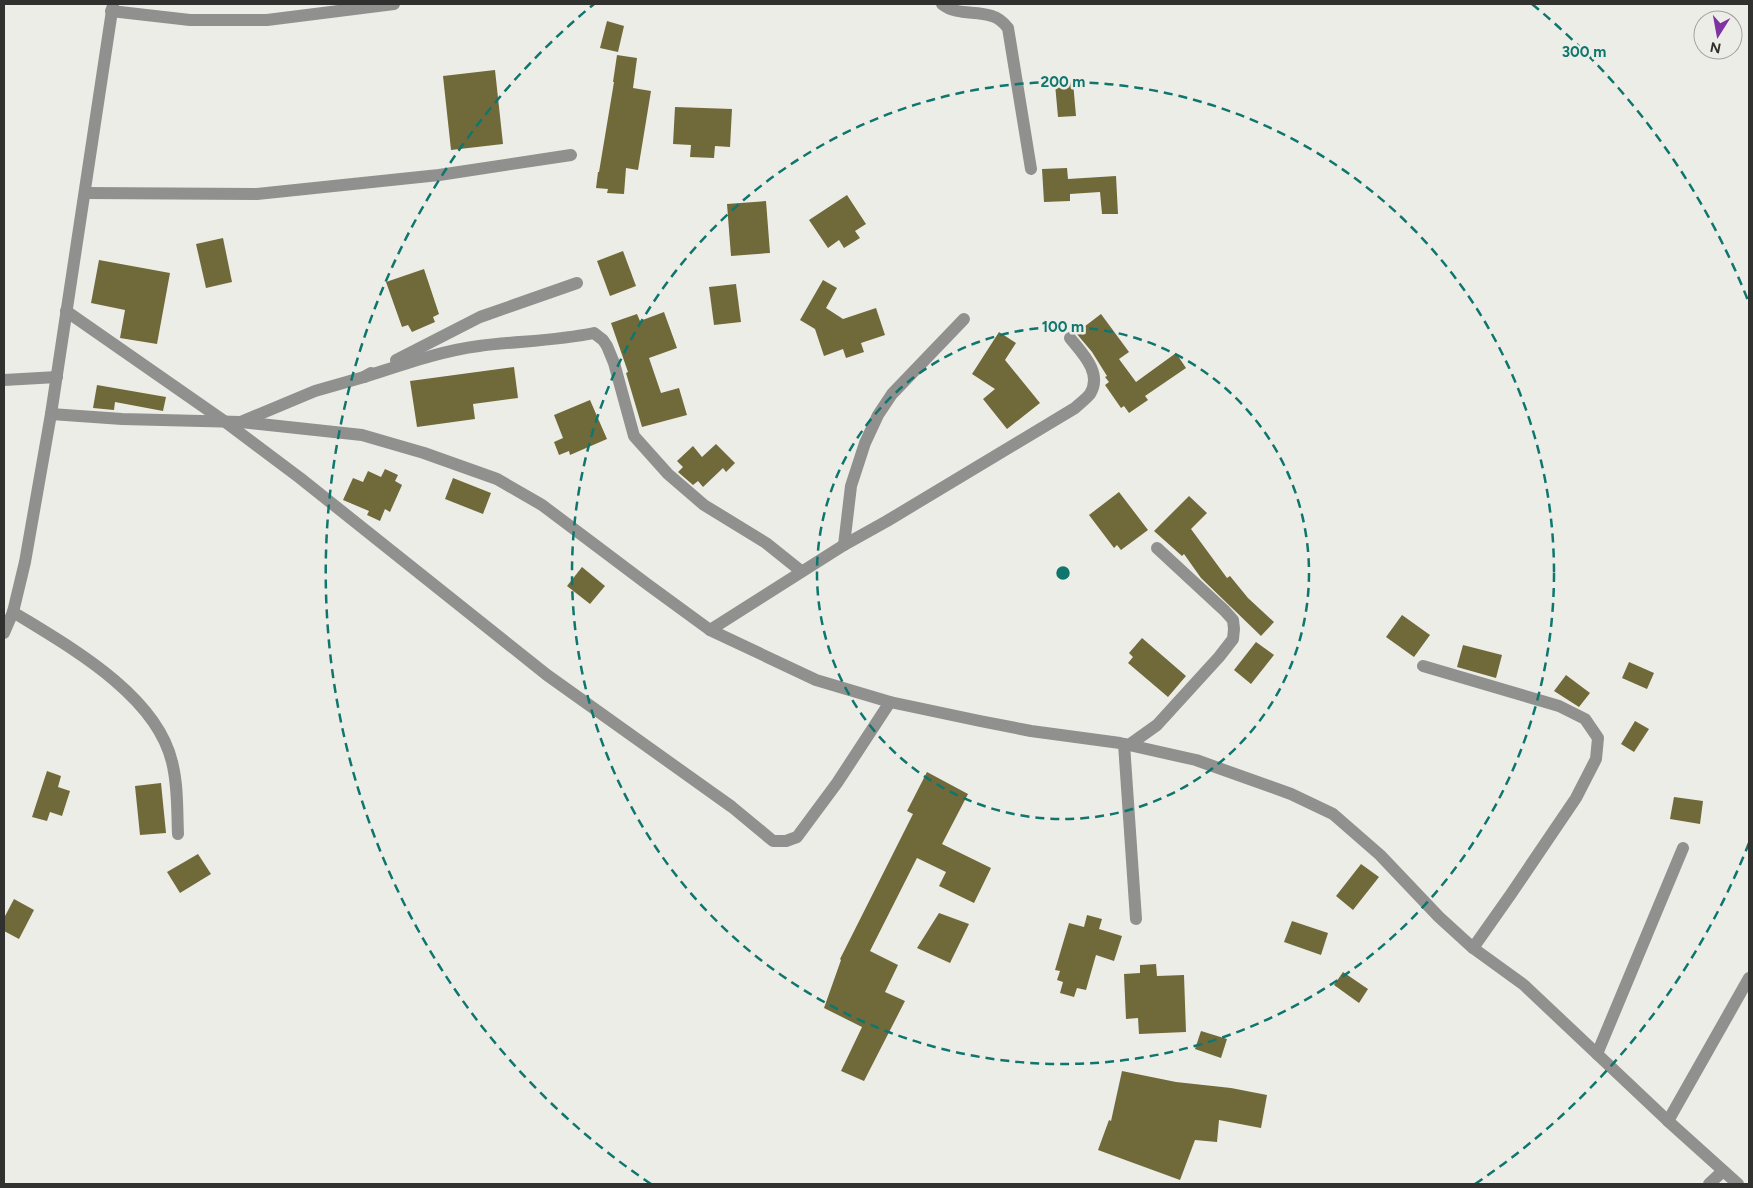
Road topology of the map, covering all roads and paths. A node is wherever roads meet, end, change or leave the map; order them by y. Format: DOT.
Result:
graph roads {
  1 [pos="394,4"];
  2 [pos="942,4"];
  3 [pos="112,7"];
  4 [pos="571,154"];
  5 [pos="1032,169"];
  6 [pos="86,193"];
  7 [pos="577,283"];
  8 [pos="66,311"];
  9 [pos="964,319"];
  10 [pos="1070,338"];
  11 [pos="364,376"];
  12 [pos="57,377"];
  13 [pos="4,380"];
  14 [pos="51,414"];
  15 [pos="224,421"];
  16 [pos="241,422"];
  17 [pos="844,545"];
  18 [pos="1157,548"];
  19 [pos="801,571"];
  20 [pos="13,612"];
  21 [pos="710,630"];
  22 [pos="4,633"];
  23 [pos="1423,666"];
  24 [pos="890,702"];
  25 [pos="1127,745"];
  26 [pos="178,834"];
  27 [pos="1683,848"];
  28 [pos="1136,919"];
  29 [pos="1473,948"];
  30 [pos="1749,978"];
  31 [pos="1597,1054"];
  32 [pos="1668,1121"];
  33 [pos="1723,1171"];
  34 [pos="1709,1184"];
  35 [pos="1738,1184"];
  1 -- 3 [label="street"];
  2 -- 5 [label="street"];
  3 -- 6 [label="street"];
  4 -- 6 [label="street"];
  6 -- 8 [label="street"];
  7 -- 11 [label="street"];
  8 -- 12 [label="street"];
  8 -- 15 [label="street"];
  9 -- 17 [label="street"];
  10 -- 17 [label="street"];
  11 -- 16 [label="street"];
  11 -- 19 [label="street"];
  12 -- 13 [label="street"];
  12 -- 14 [label="street"];
  14 -- 15 [label="street"];
  14 -- 20 [label="street"];
  15 -- 16 [label="street"];
  15 -- 24 [label="street"];
  16 -- 21 [label="street"];
  17 -- 19 [label="street"];
  18 -- 25 [label="street"];
  19 -- 21 [label="street"];
  20 -- 22 [label="street"];
  20 -- 26 [label="street"];
  21 -- 24 [label="street"];
  23 -- 29 [label="street"];
  24 -- 25 [label="street"];
  25 -- 28 [label="street"];
  25 -- 29 [label="street"];
  27 -- 31 [label="street"];
  29 -- 31 [label="street"];
  30 -- 32 [label="street"];
  31 -- 32 [label="street"];
  32 -- 33 [label="street"];
  33 -- 34 [label="street"];
  33 -- 35 [label="street"];
}
